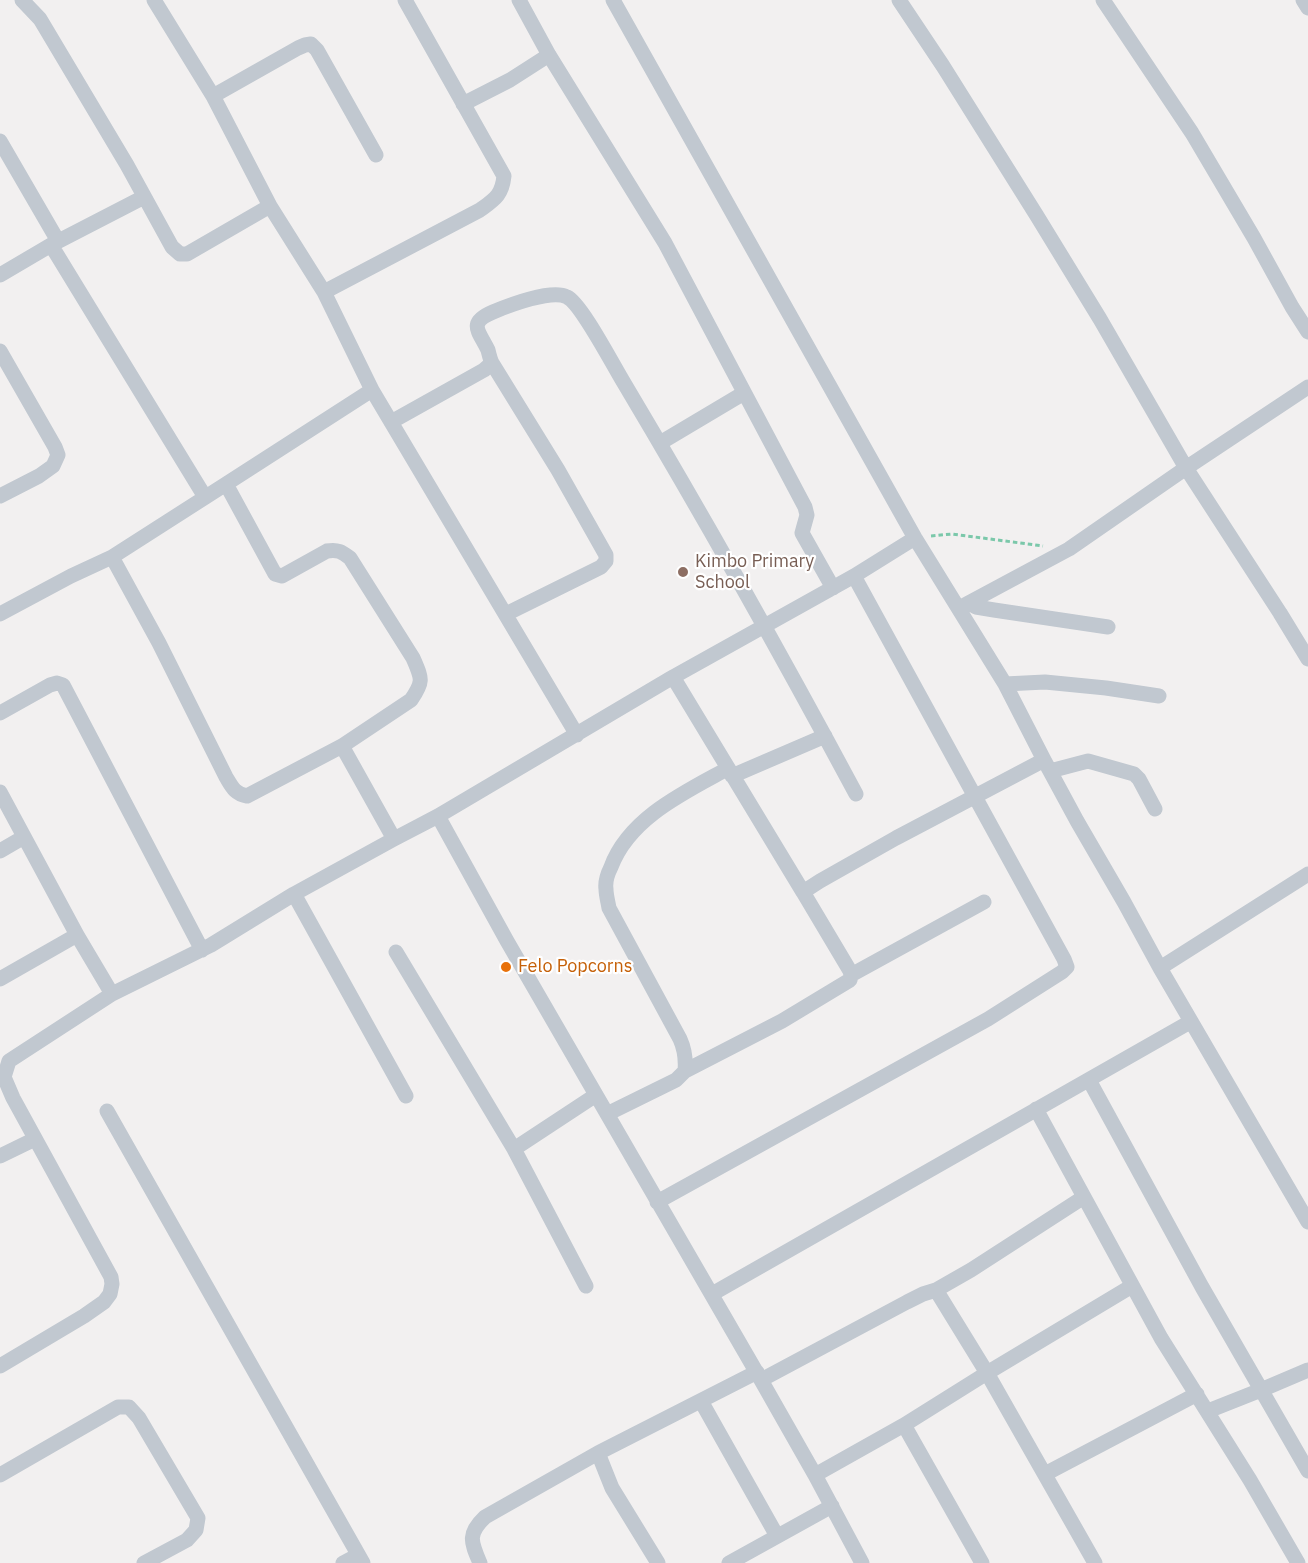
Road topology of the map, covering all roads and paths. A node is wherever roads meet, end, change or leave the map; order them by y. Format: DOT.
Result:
graph roads {
  1 [pos="22,0"];
  2 [pos="154,0"];
  3 [pos="405,0"];
  4 [pos="519,0"];
  5 [pos="613,0"];
  6 [pos="899,0"];
  7 [pos="1103,0"];
  8 [pos="1303,0"];
  9 [pos="1308,8"];
  10 [pos="549,55"];
  11 [pos="213,96"];
  12 [pos="463,104"];
  13 [pos="0,141"];
  14 [pos="376,155"];
  15 [pos="144,197"];
  16 [pos="270,206"];
  17 [pos="54,243"];
  18 [pos="0,276"];
  19 [pos="324,292"];
  20 [pos="1308,332"];
  21 [pos="0,351"];
  22 [pos="492,363"];
  23 [pos="1308,387"];
  24 [pos="372,390"];
  25 [pos="744,393"];
  26 [pos="391,422"];
  27 [pos="660,443"];
  28 [pos="1186,468"];
  29 [pos="226,484"];
  30 [pos="0,496"];
  31 [pos="205,497"];
  32 [pos="915,538"];
  33 [pos="1069,549"];
  34 [pos="112,557"];
  35 [pos="854,576"];
  36 [pos="833,588"];
  37 [pos="964,605"];
  38 [pos="0,614"];
  39 [pos="506,614"];
  40 [pos="765,626"];
  41 [pos="1108,627"];
  42 [pos="1308,659"];
  43 [pos="673,677"];
  44 [pos="1005,684"];
  45 [pos="1159,696"];
  46 [pos="0,713"];
  47 [pos="577,735"];
  48 [pos="825,736"];
  49 [pos="342,746"];
  50 [pos="1047,765"];
  51 [pos="729,773"];
  52 [pos="0,792"];
  53 [pos="856,794"];
  54 [pos="976,797"];
  55 [pos="1155,809"];
  56 [pos="438,816"];
  57 [pos="24,837"];
  58 [pos="394,839"];
  59 [pos="0,851"];
  60 [pos="1308,874"];
  61 [pos="803,892"];
  62 [pos="294,894"];
  63 [pos="984,902"];
  64 [pos="77,935"];
  65 [pos="202,950"];
  66 [pos="396,952"];
  67 [pos="1160,968"];
  68 [pos="851,975"];
  69 [pos="0,979"];
  70 [pos="112,994"];
  71 [pos="1190,1022"];
  72 [pos="685,1071"];
  73 [pos="1089,1080"];
  74 [pos="596,1095"];
  75 [pos="406,1096"];
  76 [pos="1036,1109"];
  77 [pos="107,1112"];
  78 [pos="607,1114"];
  79 [pos="35,1139"];
  80 [pos="514,1149"];
  81 [pos="0,1156"];
  82 [pos="1084,1197"];
  83 [pos="657,1202"];
  84 [pos="1308,1222"];
  85 [pos="586,1286"];
  86 [pos="1132,1286"];
  87 [pos="936,1290"];
  88 [pos="712,1293"];
  89 [pos="0,1366"];
  90 [pos="1308,1370"];
  91 [pos="987,1373"];
  92 [pos="759,1376"];
  93 [pos="1261,1390"];
  94 [pos="1197,1394"];
  95 [pos="701,1401"];
  96 [pos="1208,1411"];
  97 [pos="904,1425"];
  98 [pos="598,1453"];
  99 [pos="3,1468"];
  100 [pos="1308,1471"];
  101 [pos="1045,1474"];
  102 [pos="815,1476"];
  103 [pos="832,1506"];
  104 [pos="777,1536"];
  105 [pos="361,1559"];
  106 [pos="144,1563"];
  107 [pos="343,1563"];
  108 [pos="480,1563"];
  109 [pos="658,1563"];
  110 [pos="729,1563"];
  111 [pos="862,1563"];
  112 [pos="982,1563"];
  113 [pos="1095,1563"];
  114 [pos="1298,1563"];
  1 -- 15 [label="street"];
  2 -- 11 [label="street"];
  3 -- 12 [label="street"];
  4 -- 10 [label="street"];
  5 -- 32 [label="street"];
  6 -- 28 [label="street"];
  7 -- 20 [label="street"];
  8 -- 9 [label="street"];
  10 -- 12 [label="street"];
  10 -- 25 [label="street"];
  11 -- 14 [label="street"];
  11 -- 16 [label="street"];
  12 -- 19 [label="street"];
  13 -- 17 [label="street"];
  15 -- 16 [label="street"];
  15 -- 17 [label="street"];
  16 -- 19 [label="street"];
  17 -- 18 [label="street"];
  17 -- 31 [label="street"];
  19 -- 24 [label="street"];
  21 -- 30 [label="street"];
  22 -- 26 [label="street"];
  22 -- 27 [label="street"];
  22 -- 39 [label="street"];
  23 -- 28 [label="street"];
  24 -- 26 [label="street"];
  24 -- 29 [label="street"];
  25 -- 27 [label="street"];
  25 -- 36 [label="street"];
  26 -- 39 [label="street"];
  27 -- 40 [label="street"];
  28 -- 33 [label="street"];
  28 -- 42 [label="street"];
  29 -- 31 [label="street"];
  29 -- 49 [label="street"];
  31 -- 34 [label="street"];
  32 -- 33 [label="path"];
  32 -- 35 [label="street"];
  32 -- 37 [label="street"];
  33 -- 37 [label="street"];
  34 -- 38 [label="street"];
  34 -- 49 [label="street"];
  35 -- 36 [label="street"];
  35 -- 54 [label="street"];
  36 -- 40 [label="street"];
  37 -- 41 [label="street"];
  37 -- 44 [label="street"];
  39 -- 47 [label="street"];
  40 -- 43 [label="street"];
  40 -- 48 [label="street"];
  43 -- 47 [label="street"];
  43 -- 51 [label="street"];
  44 -- 45 [label="street"];
  44 -- 50 [label="street"];
  46 -- 65 [label="street"];
  47 -- 56 [label="street"];
  48 -- 51 [label="street"];
  48 -- 53 [label="street"];
  49 -- 58 [label="street"];
  50 -- 54 [label="street"];
  50 -- 55 [label="street"];
  50 -- 67 [label="street"];
  51 -- 61 [label="street"];
  51 -- 72 [label="street"];
  52 -- 57 [label="street"];
  54 -- 61 [label="street"];
  54 -- 83 [label="street"];
  56 -- 58 [label="street"];
  56 -- 74 [label="street"];
  57 -- 59 [label="street"];
  57 -- 64 [label="street"];
  58 -- 62 [label="street"];
  60 -- 67 [label="street"];
  61 -- 68 [label="street"];
  62 -- 65 [label="street"];
  62 -- 75 [label="street"];
  63 -- 68 [label="street"];
  64 -- 69 [label="street"];
  64 -- 70 [label="street"];
  65 -- 70 [label="street"];
  66 -- 80 [label="street"];
  67 -- 71 [label="street"];
  68 -- 72 [label="street"];
  70 -- 79 [label="street"];
  71 -- 73 [label="street"];
  71 -- 84 [label="street"];
  72 -- 78 [label="street"];
  73 -- 76 [label="street"];
  73 -- 93 [label="street"];
  74 -- 78 [label="street"];
  74 -- 80 [label="street"];
  76 -- 82 [label="street"];
  76 -- 88 [label="street"];
  77 -- 105 [label="street"];
  78 -- 83 [label="street"];
  79 -- 81 [label="street"];
  79 -- 89 [label="street"];
  80 -- 85 [label="street"];
  82 -- 86 [label="street"];
  82 -- 87 [label="street"];
  83 -- 88 [label="street"];
  86 -- 91 [label="street"];
  86 -- 94 [label="street"];
  87 -- 91 [label="street"];
  87 -- 92 [label="street"];
  88 -- 92 [label="street"];
  90 -- 93 [label="street"];
  91 -- 97 [label="street"];
  91 -- 101 [label="street"];
  92 -- 95 [label="street"];
  92 -- 102 [label="street"];
  93 -- 96 [label="street"];
  93 -- 100 [label="street"];
  94 -- 96 [label="street"];
  94 -- 101 [label="street"];
  95 -- 98 [label="street"];
  95 -- 104 [label="street"];
  96 -- 114 [label="street"];
  97 -- 102 [label="street"];
  97 -- 112 [label="street"];
  98 -- 108 [label="street"];
  98 -- 109 [label="street"];
  99 -- 106 [label="street"];
  101 -- 113 [label="street"];
  102 -- 103 [label="street"];
  103 -- 104 [label="street"];
  103 -- 111 [label="street"];
  104 -- 110 [label="street"];
  105 -- 107 [label="street"];
}
